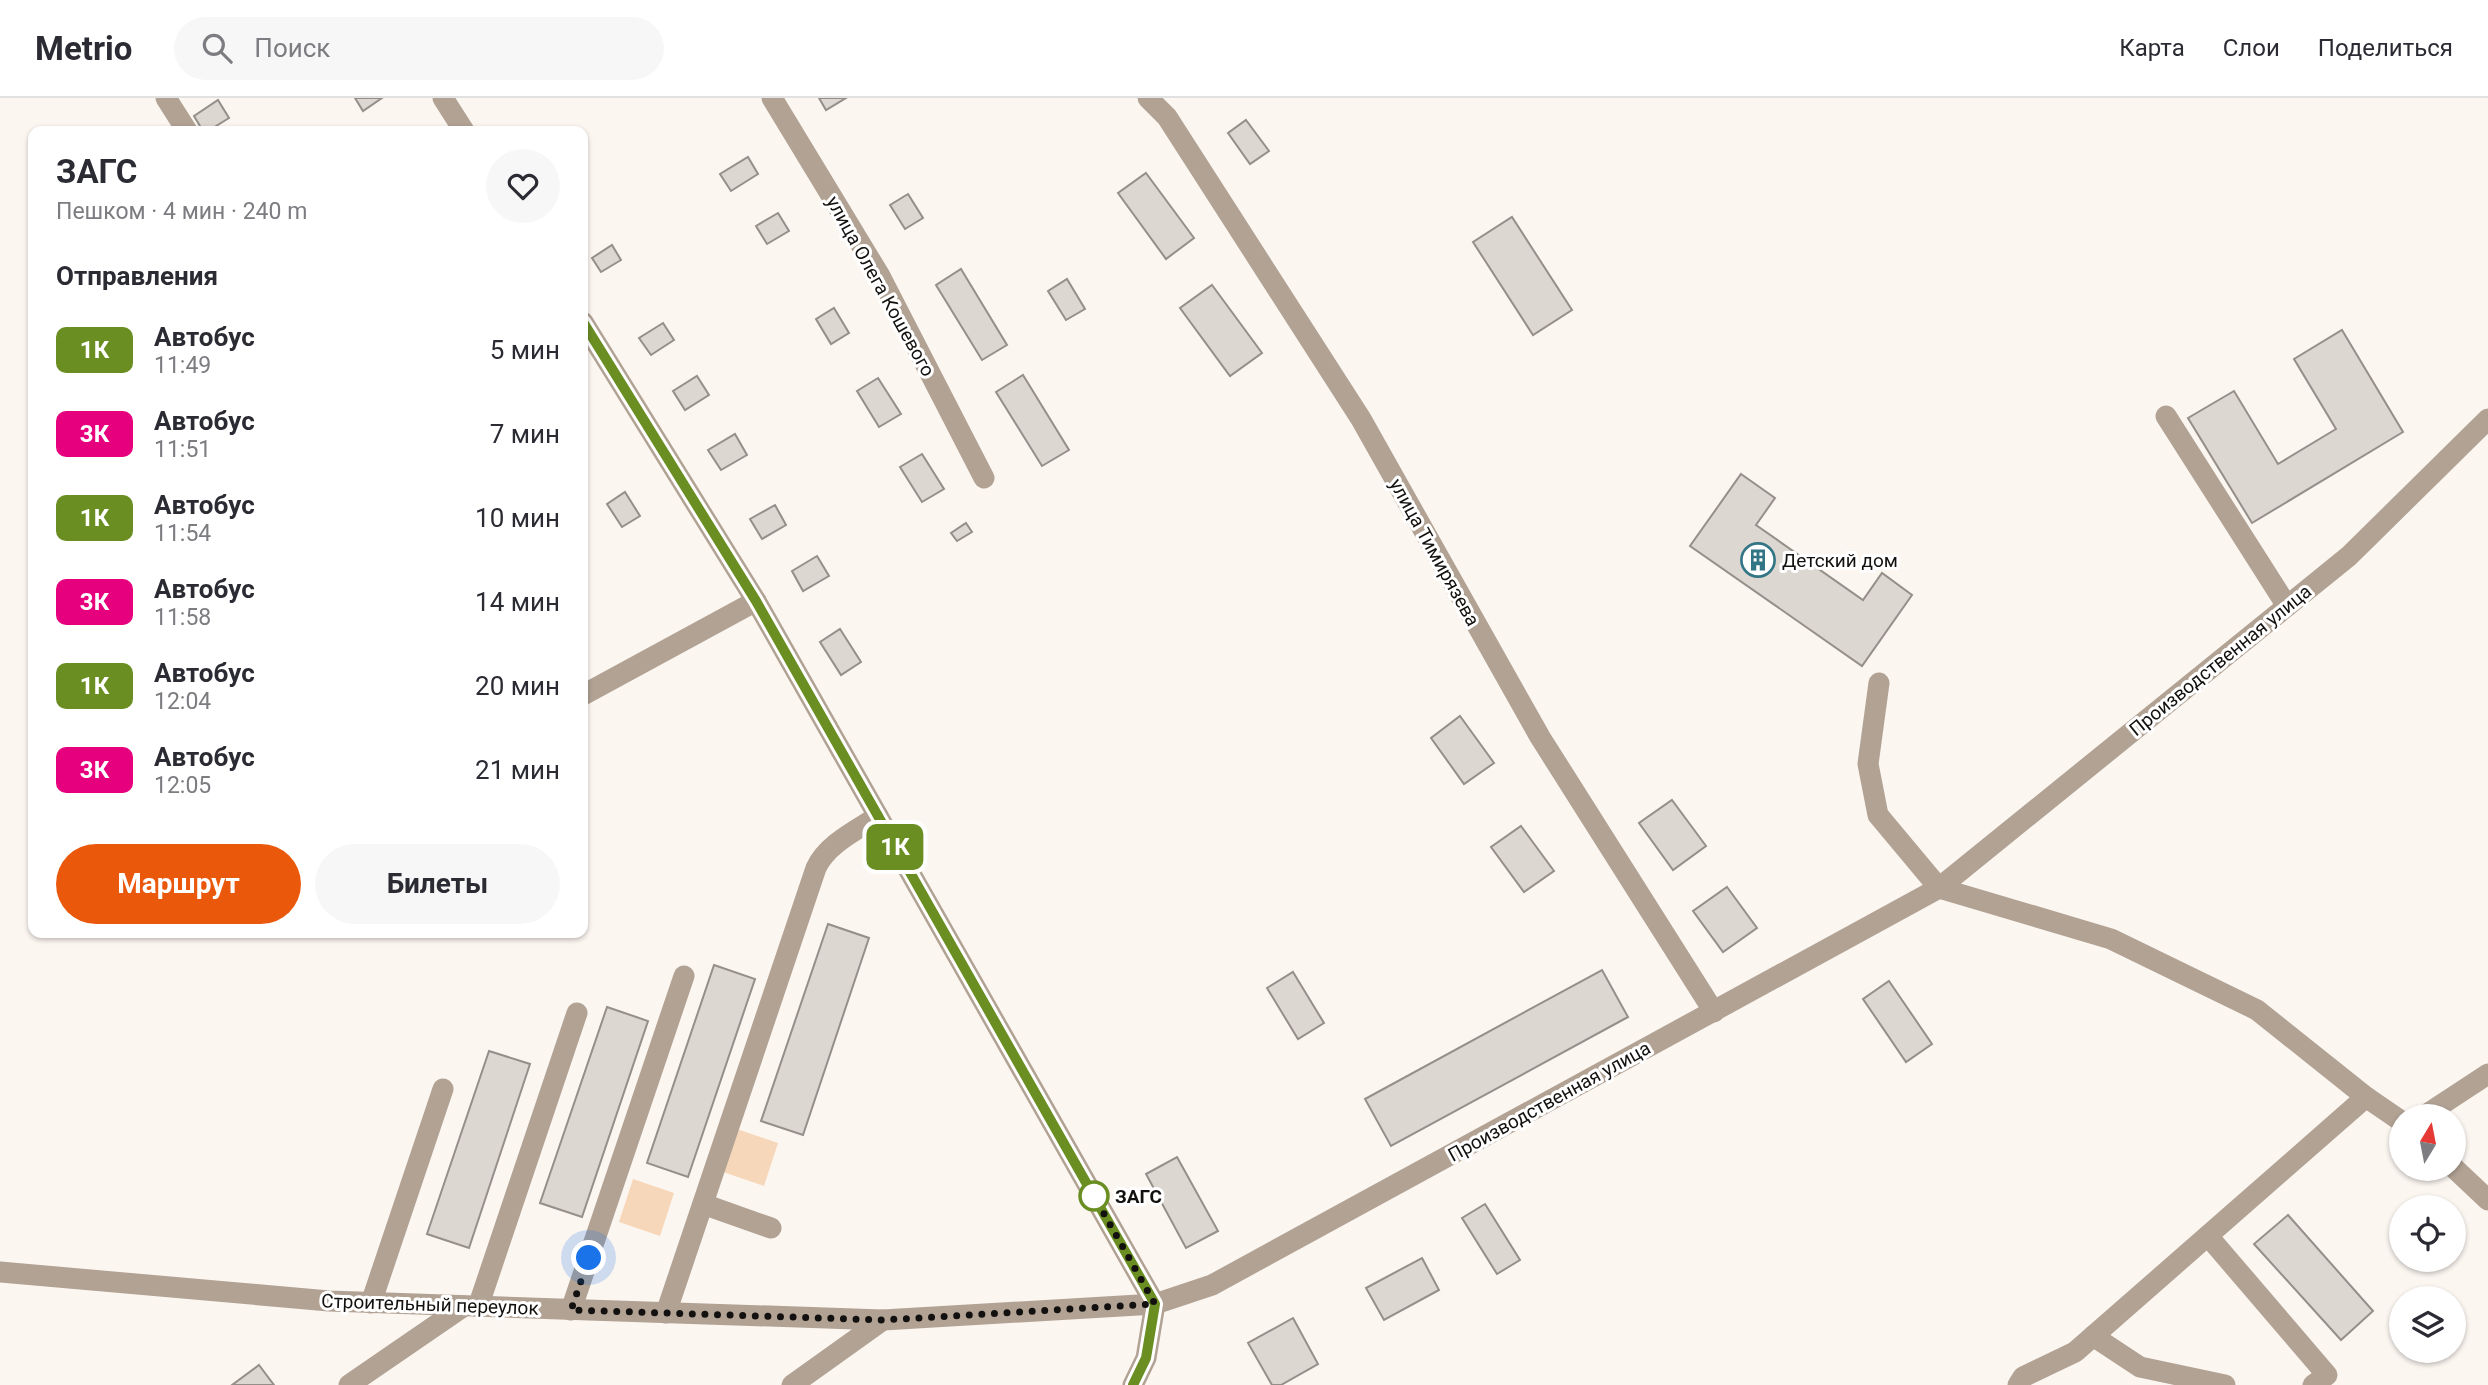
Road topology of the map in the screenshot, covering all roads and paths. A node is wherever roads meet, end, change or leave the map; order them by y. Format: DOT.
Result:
graph roads {
  1 [pos="166,98"];
  2 [pos="443,98"];
  3 [pos="772,98"];
  4 [pos="1148,98"];
  5 [pos="184,126"];
  6 [pos="461,126"];
  7 [pos="588,330"];
  8 [pos="2166,416"];
  9 [pos="2488,419"];
  10 [pos="984,478"];
  11 [pos="756,601"];
  12 [pos="2287,606"];
  13 [pos="1879,683"];
  14 [pos="588,692"];
  15 [pos="878,816"];
  16 [pos="1939,888"];
  17 [pos="684,976"];
  18 [pos="1714,1012"];
  19 [pos="577,1013"];
  20 [pos="2488,1074"];
  21 [pos="443,1089"];
  22 [pos="2366,1097"];
  23 [pos="2442,1104"];
  24 [pos="2389,1113"];
  25 [pos="2466,1179"];
  26 [pos="2488,1200"];
  27 [pos="703,1205"];
  28 [pos="771,1227"];
  29 [pos="2208,1236"];
  30 [pos="0,1272"];
  31 [pos="371,1303"];
  32 [pos="1155,1304"];
  33 [pos="471,1306"];
  34 [pos="571,1310"];
  35 [pos="666,1313"];
  36 [pos="883,1320"];
  37 [pos="2093,1336"];
  38 [pos="349,1385"];
  39 [pos="792,1385"];
  40 [pos="1133,1385"];
  41 [pos="2018,1385"];
  42 [pos="2225,1385"];
  43 [pos="2313,1385"];
  1 -- 5 [label="street"];
  2 -- 6 [label="street"];
  3 -- 10 [label="street, улица Олега Кошевого"];
  4 -- 18 [label="street, улица Тимирязева"];
  7 -- 11 [label="street"];
  8 -- 12 [label="street"];
  9 -- 12 [label="street, Производственная улица"];
  11 -- 14 [label="street"];
  11 -- 15 [label="street"];
  12 -- 16 [label="street, Производственная улица"];
  13 -- 16 [label="street"];
  15 -- 27 [label="street"];
  15 -- 32 [label="street"];
  16 -- 18 [label="street, Производственная улица"];
  16 -- 22 [label="street"];
  17 -- 34 [label="street"];
  18 -- 32 [label="street, Производственная улица"];
  19 -- 33 [label="street"];
  20 -- 23 [label="street"];
  21 -- 31 [label="street"];
  22 -- 24 [label="street"];
  22 -- 29 [label="street"];
  25 -- 26 [label="street"];
  27 -- 28 [label="street"];
  27 -- 35 [label="street"];
  29 -- 37 [label="street"];
  29 -- 43 [label="street"];
  30 -- 31 [label="street, Строительный переулок"];
  31 -- 33 [label="street, Строительный переулок"];
  32 -- 36 [label="street, Строительный переулок"];
  32 -- 40 [label="street"];
  33 -- 34 [label="street, Строительный переулок"];
  33 -- 38 [label="street"];
  34 -- 35 [label="street, Строительный переулок"];
  35 -- 36 [label="street, Строительный переулок"];
  36 -- 39 [label="street"];
  37 -- 41 [label="street"];
  37 -- 42 [label="street"];
}
